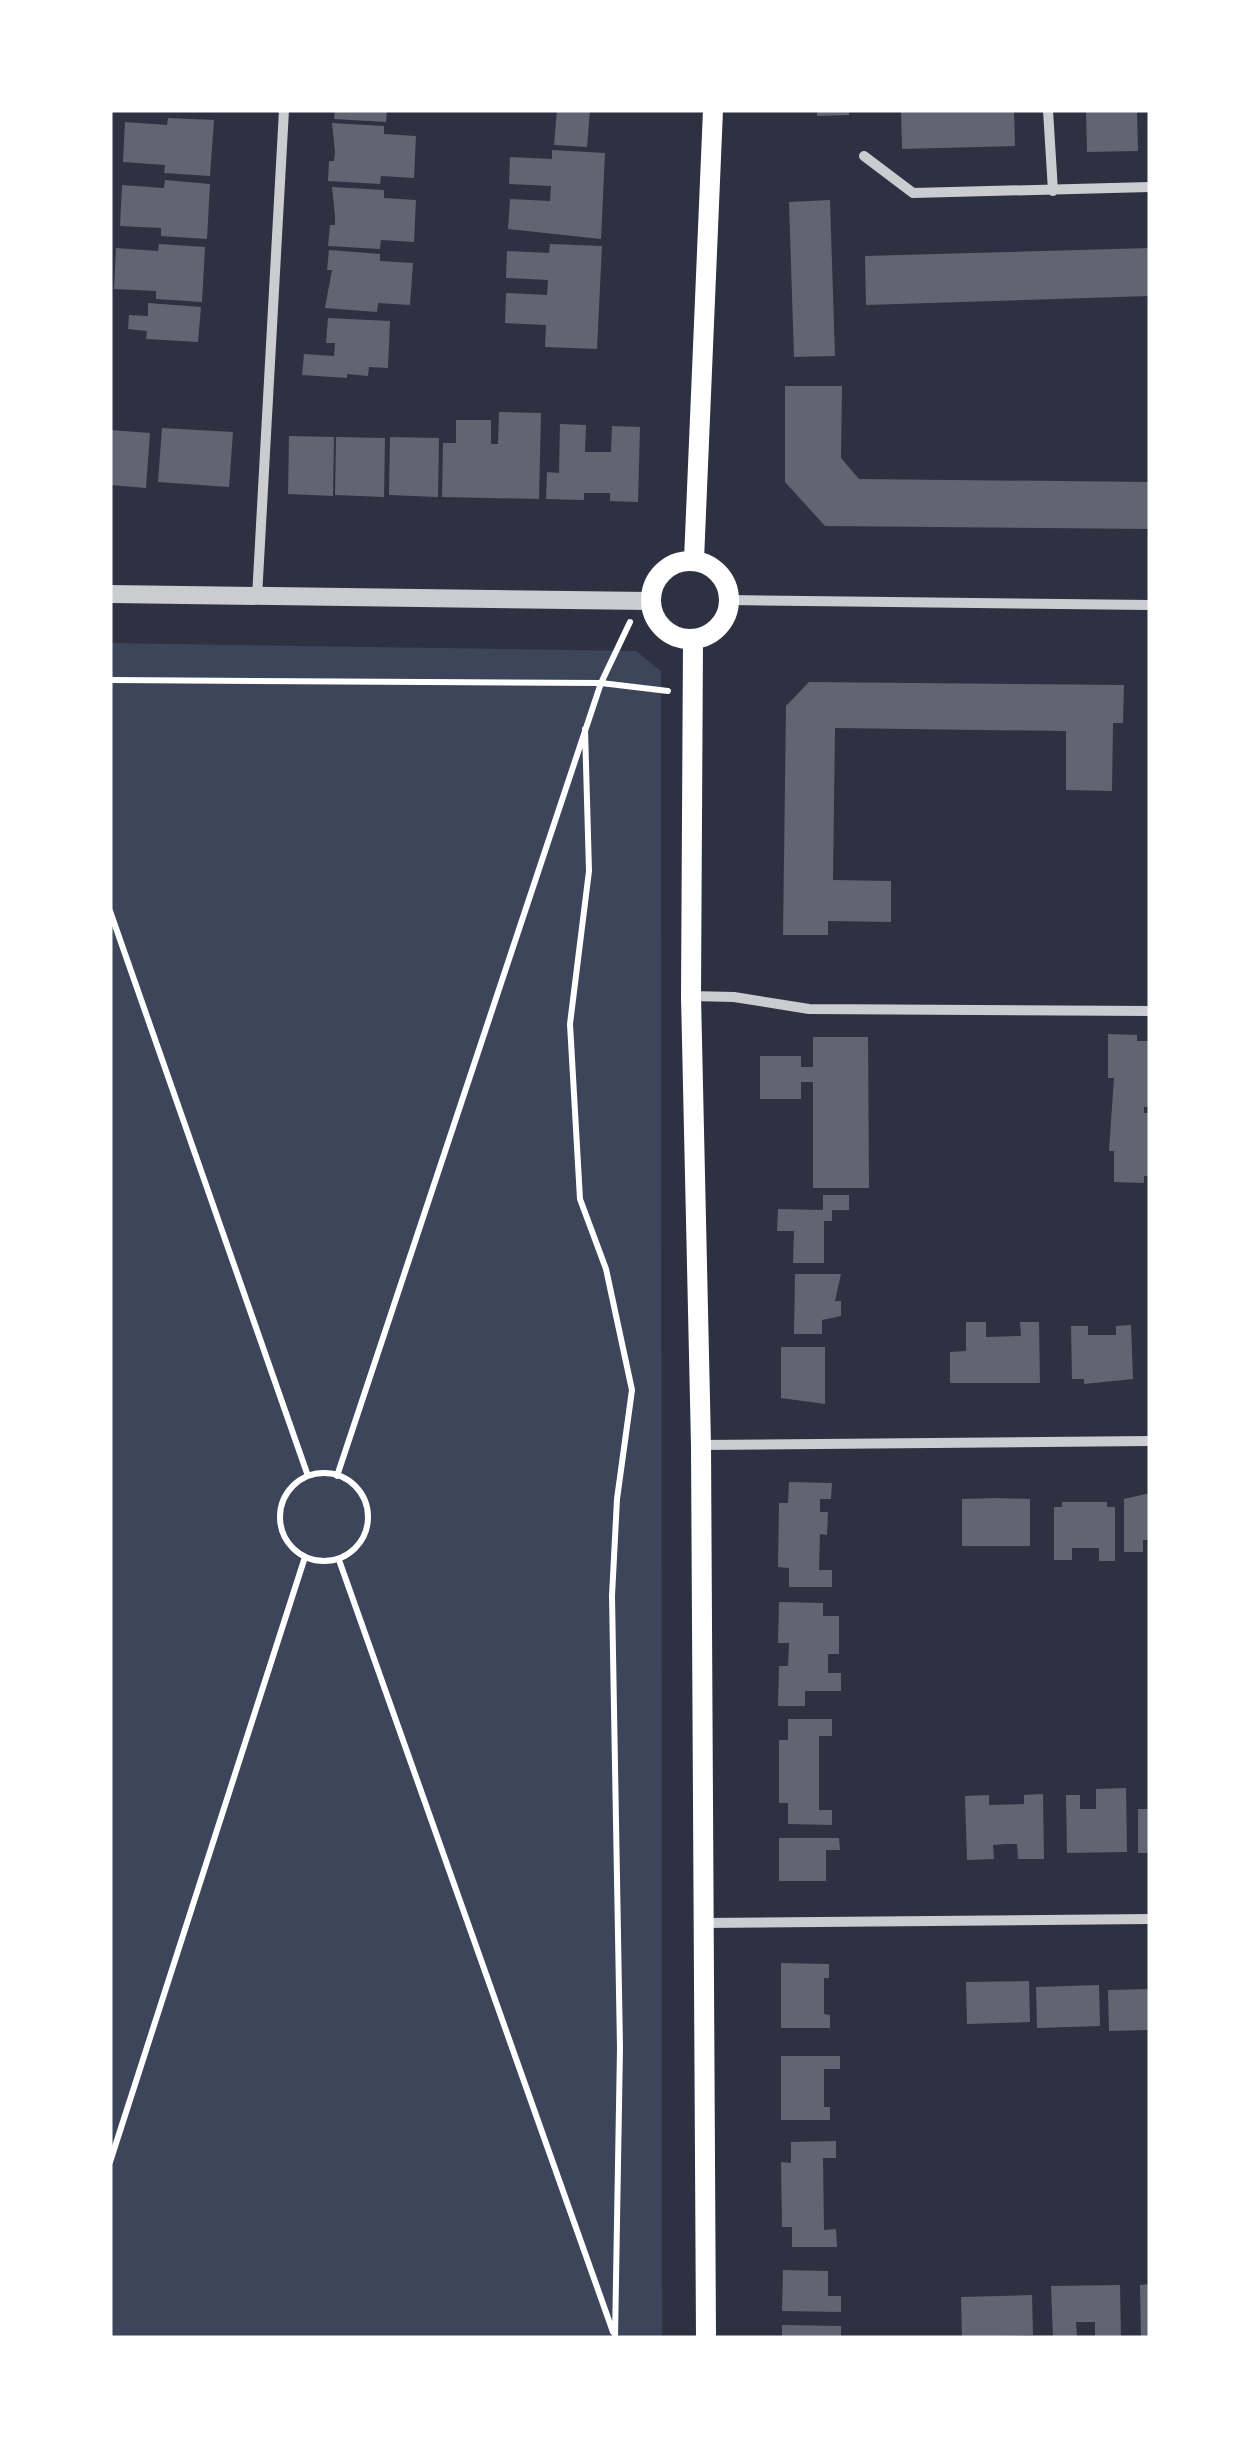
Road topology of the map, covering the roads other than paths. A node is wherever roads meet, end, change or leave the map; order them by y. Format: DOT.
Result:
graph roads {
  1 [pos="284,110"];
  2 [pos="713,110"];
  3 [pos="1048,110"];
  4 [pos="864,156"];
  5 [pos="1150,187"];
  6 [pos="1053,191"];
  7 [pos="694,560"];
  8 [pos="110,594"];
  9 [pos="257,598"];
  10 [pos="639,600"];
  11 [pos="730,600"];
  12 [pos="1150,605"];
  13 [pos="693,640"];
  14 [pos="691,996"];
  15 [pos="1150,1012"];
  16 [pos="1150,1441"];
  17 [pos="701,1445"];
  18 [pos="1150,1919"];
  19 [pos="703,1923"];
  20 [pos="706,2338"];
  1 -- 9 [label="street"];
  2 -- 7 [label="main road"];
  3 -- 6 [label="street"];
  4 -- 6 [label="street"];
  5 -- 6 [label="street"];
  7 -- 10 [label="main road"];
  7 -- 11 [label="main road"];
  8 -- 9 [label="street"];
  9 -- 10 [label="street"];
  10 -- 13 [label="main road"];
  11 -- 12 [label="street"];
  11 -- 13 [label="main road"];
  13 -- 14 [label="main road"];
  14 -- 15 [label="street"];
  14 -- 17 [label="main road"];
  16 -- 17 [label="street"];
  17 -- 19 [label="main road"];
  18 -- 19 [label="street"];
  19 -- 20 [label="main road"];
}
